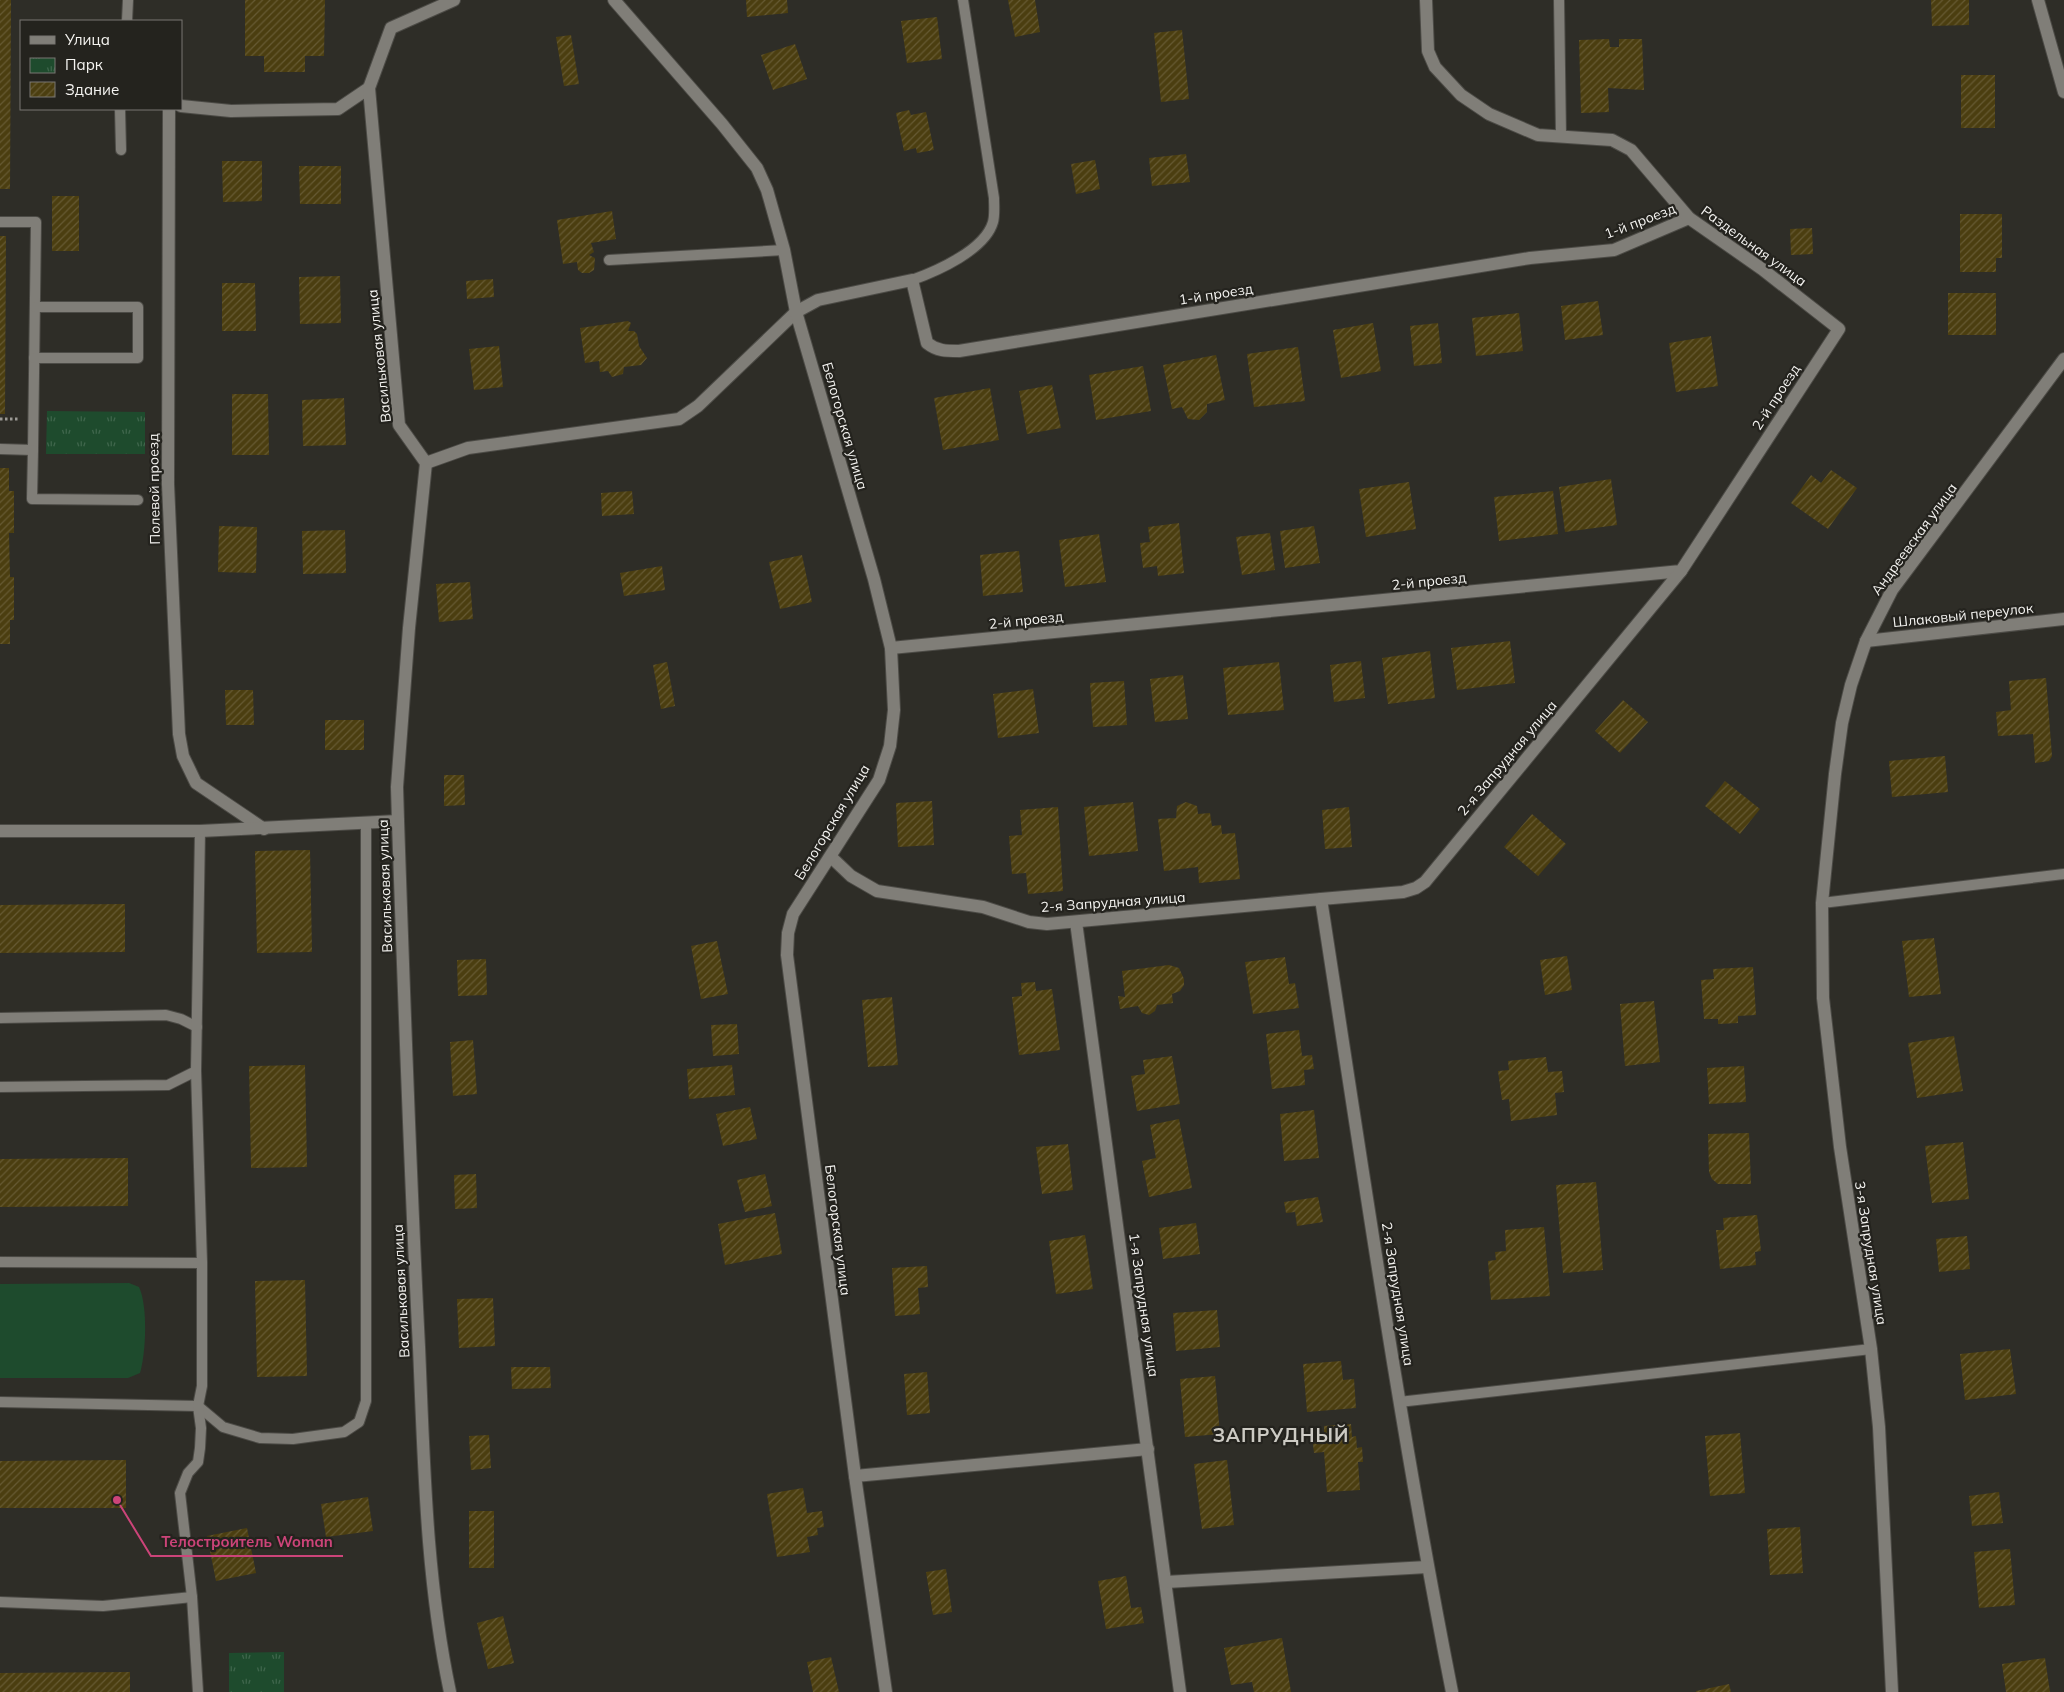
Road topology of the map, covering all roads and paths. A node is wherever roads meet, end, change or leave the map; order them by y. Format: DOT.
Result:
graph roads {
  1 [pos="128,0"];
  2 [pos="454,0"];
  3 [pos="614,0"];
  4 [pos="963,0"];
  5 [pos="1426,0"];
  6 [pos="1559,0"];
  7 [pos="2038,0"];
  8 [pos="127,20"];
  9 [pos="369,88"];
  10 [pos="2064,92"];
  11 [pos="182,106"];
  12 [pos="120,110"];
  13 [pos="169,110"];
  14 [pos="1561,136"];
  15 [pos="121,150"];
  16 [pos="1689,218"];
  17 [pos="0,222"];
  18 [pos="784,250"];
  19 [pos="609,260"];
  20 [pos="912,280"];
  21 [pos="35,307"];
  22 [pos="796,312"];
  23 [pos="1839,329"];
  24 [pos="34,358"];
  25 [pos="2064,359"];
  26 [pos="0,449"];
  27 [pos="33,450"];
  28 [pos="426,463"];
  29 [pos="138,500"];
  30 [pos="1681,571"];
  31 [pos="2064,619"];
  32 [pos="1866,641"];
  33 [pos="891,648"];
  34 [pos="1829,820"];
  35 [pos="398,822"];
  36 [pos="366,823"];
  37 [pos="264,829"];
  38 [pos="0,831"];
  39 [pos="200,831"];
  40 [pos="831,857"];
  41 [pos="2064,874"];
  42 [pos="1321,899"];
  43 [pos="1822,903"];
  44 [pos="1076,922"];
  45 [pos="0,1018"];
  46 [pos="197,1027"];
  47 [pos="196,1071"];
  48 [pos="0,1087"];
  49 [pos="0,1262"];
  50 [pos="202,1263"];
  51 [pos="1871,1349"];
  52 [pos="0,1402"];
  53 [pos="1399,1402"];
  54 [pos="198,1406"];
  55 [pos="1148,1449"];
  56 [pos="855,1476"];
  57 [pos="1428,1567"];
  58 [pos="1166,1582"];
  59 [pos="192,1597"];
  60 [pos="0,1602"];
  61 [pos="198,1692"];
  62 [pos="450,1692"];
  63 [pos="886,1692"];
  64 [pos="1180,1692"];
  65 [pos="1452,1692"];
  66 [pos="1892,1692"];
  1 -- 8 [label="lane"];
  2 -- 9 [label="street"];
  3 -- 18 [label="street, Белогорская улица"];
  4 -- 20 [label="lane"];
  5 -- 14 [label="street, Раздельная улица"];
  6 -- 14 [label="lane"];
  7 -- 10 [label="street"];
  9 -- 11 [label="street"];
  9 -- 28 [label="street, Васильковая улица"];
  12 -- 15 [label="lane"];
  13 -- 37 [label="street, Полевой проезд"];
  14 -- 16 [label="street, Раздельная улица"];
  16 -- 20 [label="street, 1-й проезд"];
  16 -- 23 [label="street, Раздельная улица"];
  17 -- 21 [label="lane"];
  18 -- 19 [label="lane"];
  18 -- 22 [label="street, Белогорская улица"];
  20 -- 22 [label="street"];
  21 -- 24 [label="lane"];
  21 -- 24 [label="lane"];
  22 -- 28 [label="street"];
  22 -- 33 [label="street, Белогорская улица"];
  23 -- 30 [label="street, 2-й проезд"];
  24 -- 27 [label="lane"];
  25 -- 32 [label="street, Андреевская улица"];
  26 -- 27 [label="lane"];
  27 -- 29 [label="lane"];
  28 -- 35 [label="street, Васильковая улица"];
  30 -- 33 [label="street, 2-й проезд"];
  30 -- 42 [label="street, 2-я Запрудная улица"];
  31 -- 32 [label="street, Шлаковый переулок"];
  32 -- 34 [label="street, Андреевская улица"];
  33 -- 40 [label="street, Белогорская улица"];
  34 -- 43 [label="street, 3-я Запрудная улица"];
  35 -- 36 [label="street"];
  35 -- 62 [label="street, Васильковая улица"];
  36 -- 37 [label="street"];
  36 -- 54 [label="lane"];
  37 -- 39 [label="street"];
  38 -- 39 [label="street"];
  39 -- 46 [label="lane"];
  40 -- 44 [label="street, 2-я Запрудная улица"];
  40 -- 56 [label="street, Белогорская улица"];
  41 -- 43 [label="lane"];
  42 -- 44 [label="street, 2-я Запрудная улица"];
  42 -- 53 [label="street, 2-я Запрудная улица"];
  43 -- 51 [label="street, 3-я Запрудная улица"];
  44 -- 55 [label="street, 1-я Запрудная улица"];
  45 -- 46 [label="lane"];
  46 -- 47 [label="lane"];
  47 -- 48 [label="lane"];
  47 -- 50 [label="lane"];
  49 -- 50 [label="lane"];
  50 -- 54 [label="lane"];
  51 -- 53 [label="lane"];
  51 -- 66 [label="street, 3-я Запрудная улица"];
  52 -- 54 [label="lane"];
  53 -- 57 [label="street, 2-я Запрудная улица"];
  54 -- 59 [label="lane"];
  55 -- 56 [label="street"];
  55 -- 58 [label="street, 1-я Запрудная улица"];
  56 -- 63 [label="street, Белогорская улица"];
  57 -- 58 [label="street"];
  57 -- 65 [label="street, 2-я Запрудная улица"];
  58 -- 64 [label="street, 1-я Запрудная улица"];
  59 -- 60 [label="lane"];
  59 -- 61 [label="lane"];
}
